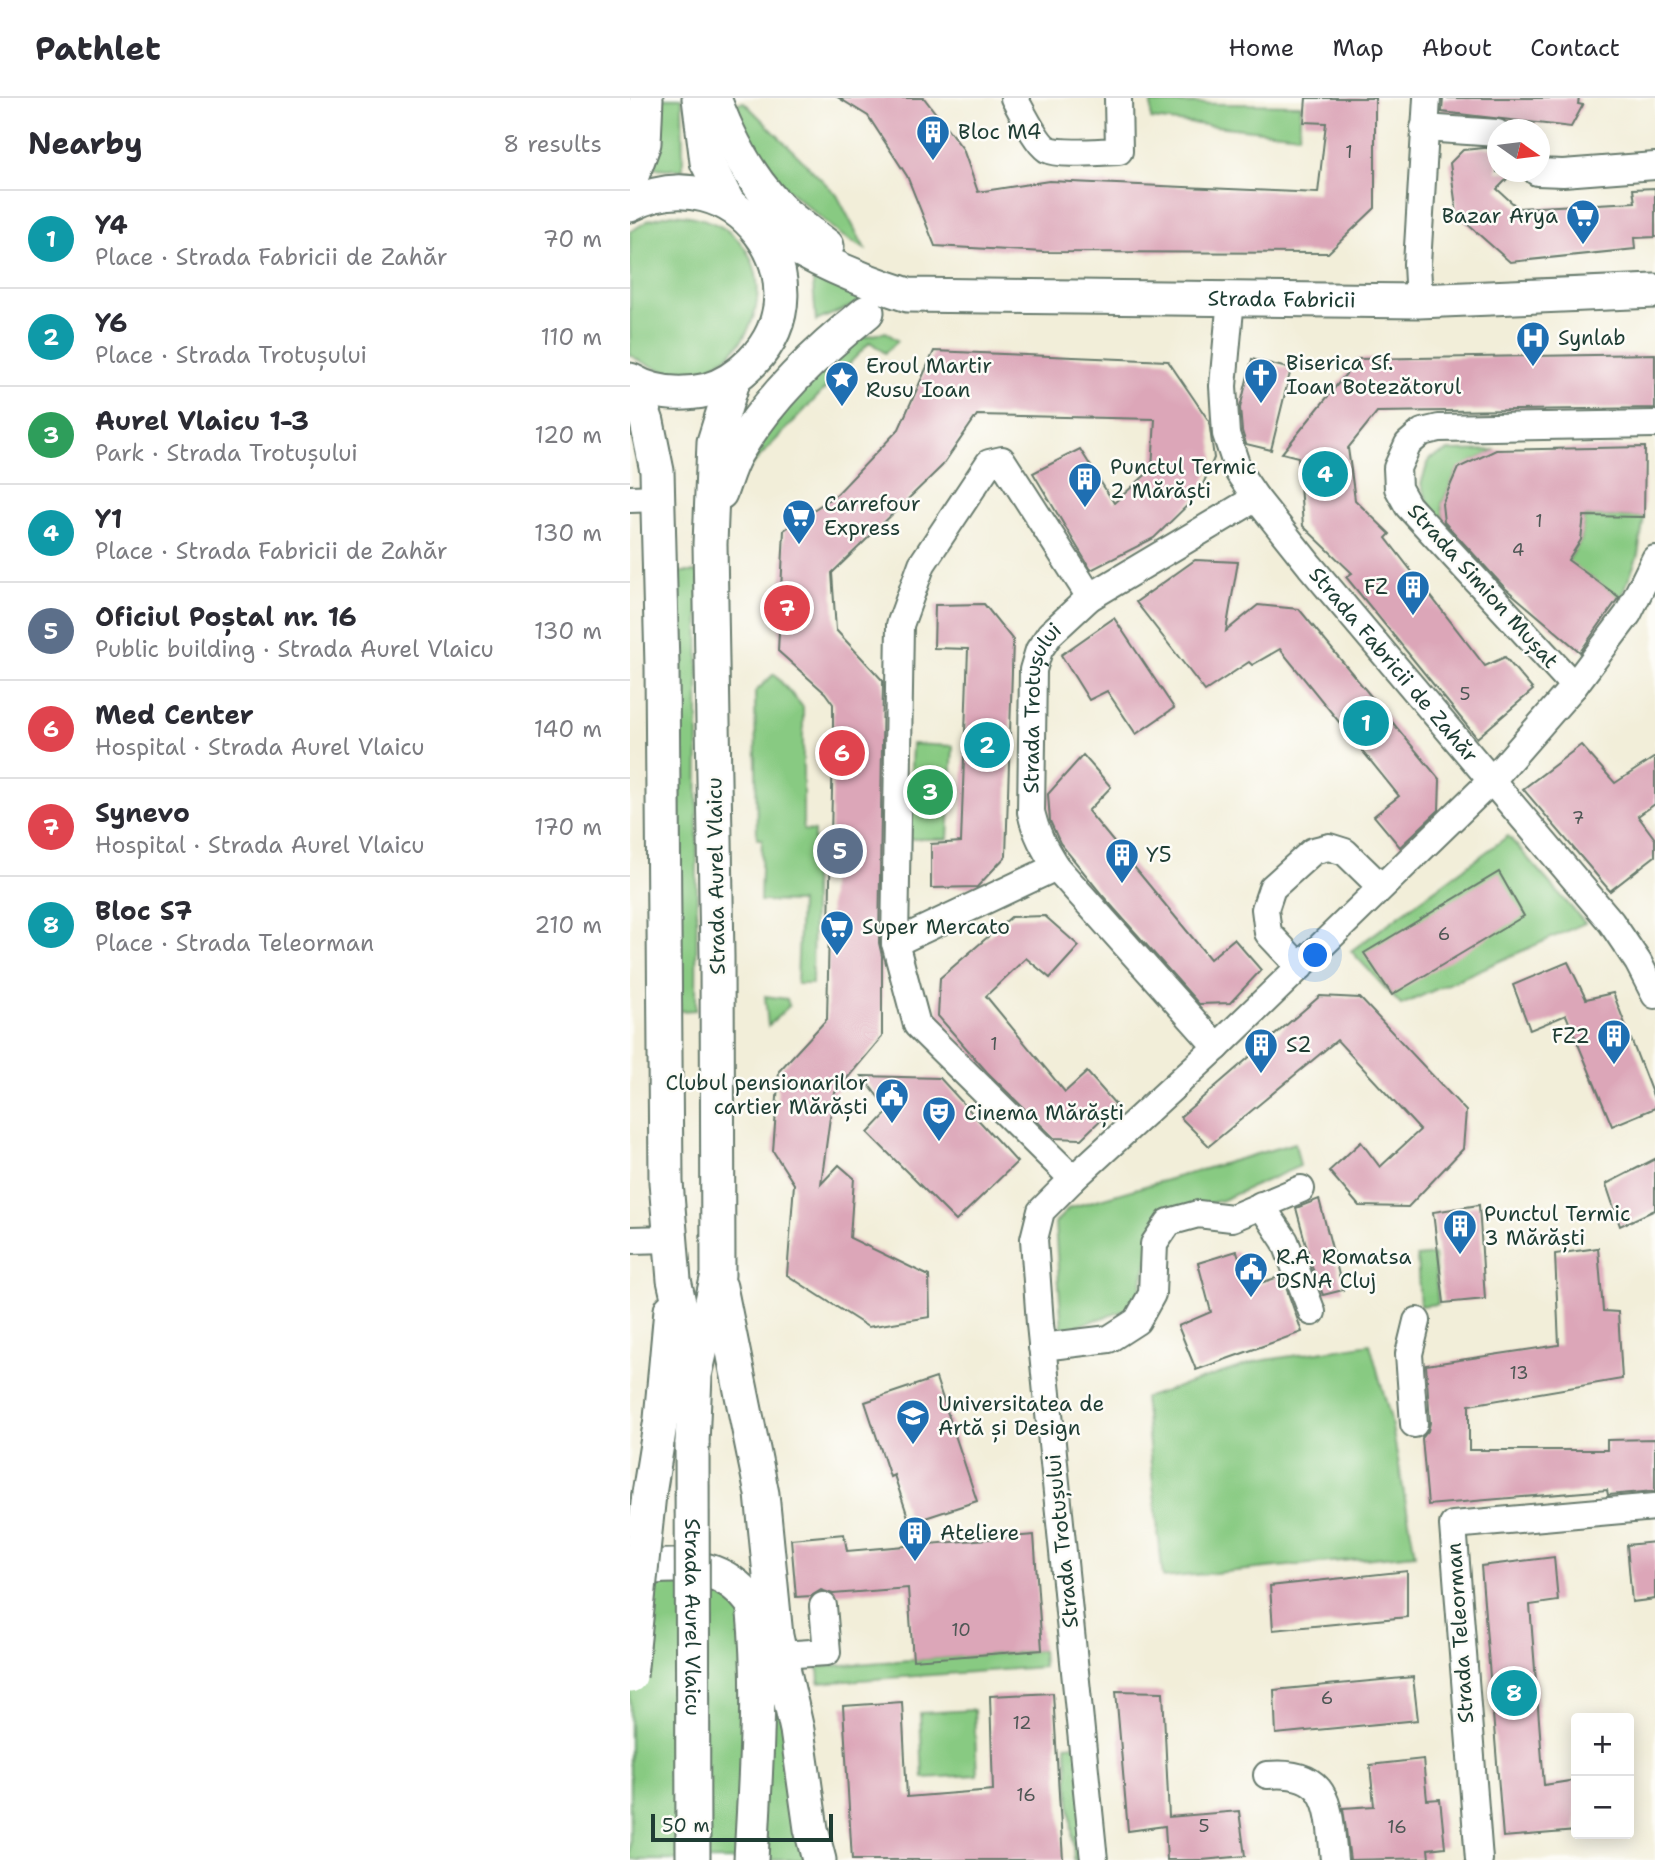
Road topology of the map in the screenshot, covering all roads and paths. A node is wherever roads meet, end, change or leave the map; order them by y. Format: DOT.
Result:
graph roads {
  1 [pos="646,98"];
  2 [pos="699,98"];
  3 [pos="714,98"];
  4 [pos="1014,98"];
  5 [pos="1118,98"];
  6 [pos="1427,98"];
  7 [pos="1424,128"];
  8 [pos="1487,132"];
  9 [pos="1655,166"];
  10 [pos="1550,172"];
  11 [pos="630,181"];
  12 [pos="630,205"];
  13 [pos="738,210"];
  14 [pos="1655,291"];
  15 [pos="1231,298"];
  16 [pos="888,299"];
  17 [pos="1419,300"];
  18 [pos="738,375"];
  19 [pos="631,381"];
  20 [pos="1655,424"];
  21 [pos="644,498"];
  22 [pos="1256,498"];
  23 [pos="711,518"];
  24 [pos="1655,559"];
  25 [pos="1090,597"];
  26 [pos="1574,686"];
  27 [pos="1492,780"];
  28 [pos="1056,867"];
  29 [pos="1381,887"];
  30 [pos="895,943"];
  31 [pos="1300,967"];
  32 [pos="1655,995"];
  33 [pos="1217,1047"];
  34 [pos="1073,1179"];
  35 [pos="1301,1189"];
  36 [pos="1261,1205"];
  37 [pos="671,1239"];
  38 [pos="630,1240"];
  39 [pos="718,1275"];
  40 [pos="674,1280"];
  41 [pos="1312,1312"];
  42 [pos="1417,1321"];
  43 [pos="1042,1346"];
  44 [pos="695,1375"];
  45 [pos="661,1419"];
  46 [pos="1414,1424"];
  47 [pos="630,1455"];
  48 [pos="1655,1507"];
  49 [pos="630,1570"];
  50 [pos="753,1604"];
  51 [pos="823,1606"];
  52 [pos="778,1645"];
  53 [pos="630,1676"];
  54 [pos="1267,1775"];
  55 [pos="813,1850"];
  56 [pos="693,1860"];
  57 [pos="751,1860"];
  58 [pos="1094,1860"];
  59 [pos="1334,1860"];
  60 [pos="1479,1860"];
  1 -- 11 [label="main road"];
  2 -- 13 [label="main road"];
  3 -- 16 [label="main road"];
  4 -- 5 [label="street"];
  6 -- 7 [label="street"];
  7 -- 8 [label="street"];
  7 -- 17 [label="street"];
  9 -- 10 [label="street"];
  12 -- 13 [label="main road, Strada Fabricii"];
  13 -- 16 [label="main road, Strada Fabricii"];
  13 -- 18 [label="main road"];
  14 -- 17 [label="main road, Strada Fabricii"];
  15 -- 16 [label="main road, Strada Fabricii"];
  15 -- 17 [label="main road, Strada Fabricii"];
  15 -- 22 [label="street, Strada Fabricii de Zahăr"];
  16 -- 18 [label="main road, Strada Fabricii"];
  16 -- 23 [label="main road"];
  18 -- 19 [label="main road, Strada Fabricii"];
  18 -- 23 [label="main road, Strada Aurel Vlaicu"];
  19 -- 21 [label="main road, Strada Aurel Vlaicu"];
  20 -- 26 [label="street, Strada Simion Mușat"];
  21 -- 37 [label="main road, Strada Aurel Vlaicu"];
  22 -- 25 [label="street, Strada Trotușului"];
  22 -- 27 [label="street, Strada Fabricii de Zahăr"];
  23 -- 39 [label="main road, Strada Aurel Vlaicu"];
  24 -- 26 [label="street, Strada Simion Mușat"];
  25 -- 28 [label="street, Strada Trotușului"];
  25 -- 30 [label="street"];
  26 -- 27 [label="street, Strada Simion Mușat"];
  27 -- 29 [label="street, Strada Trotușului"];
  27 -- 32 [label="street, Strada Fabricii de Zahăr"];
  28 -- 30 [label="street"];
  28 -- 33 [label="street, Strada Trotușului"];
  29 -- 31 [label="street, Strada Trotușului"];
  29 -- 31 [label="street"];
  30 -- 34 [label="street"];
  31 -- 33 [label="street, Strada Trotușului"];
  33 -- 34 [label="street, Strada Trotușului"];
  34 -- 43 [label="street, Strada Trotușului"];
  35 -- 36 [label="street"];
  36 -- 41 [label="street"];
  36 -- 43 [label="street"];
  37 -- 38 [label="street"];
  37 -- 40 [label="main road, Strada Aurel Vlaicu"];
  39 -- 44 [label="main road, Strada Aurel Vlaicu"];
  39 -- 52 [label="main road"];
  40 -- 44 [label="main road, Strada Aurel Vlaicu"];
  40 -- 45 [label="main road"];
  42 -- 46 [label="street"];
  43 -- 58 [label="street, Strada Trotușului"];
  44 -- 56 [label="main road, Strada Aurel Vlaicu, bridge"];
  45 -- 47 [label="main road"];
  45 -- 53 [label="main road, bridge"];
  48 -- 60 [label="street, Strada Teleorman"];
  49 -- 50 [label="main road"];
  50 -- 52 [label="main road"];
  50 -- 57 [label="main road"];
  51 -- 52 [label="street"];
  52 -- 55 [label="main road"];
  54 -- 59 [label="street"];
}
